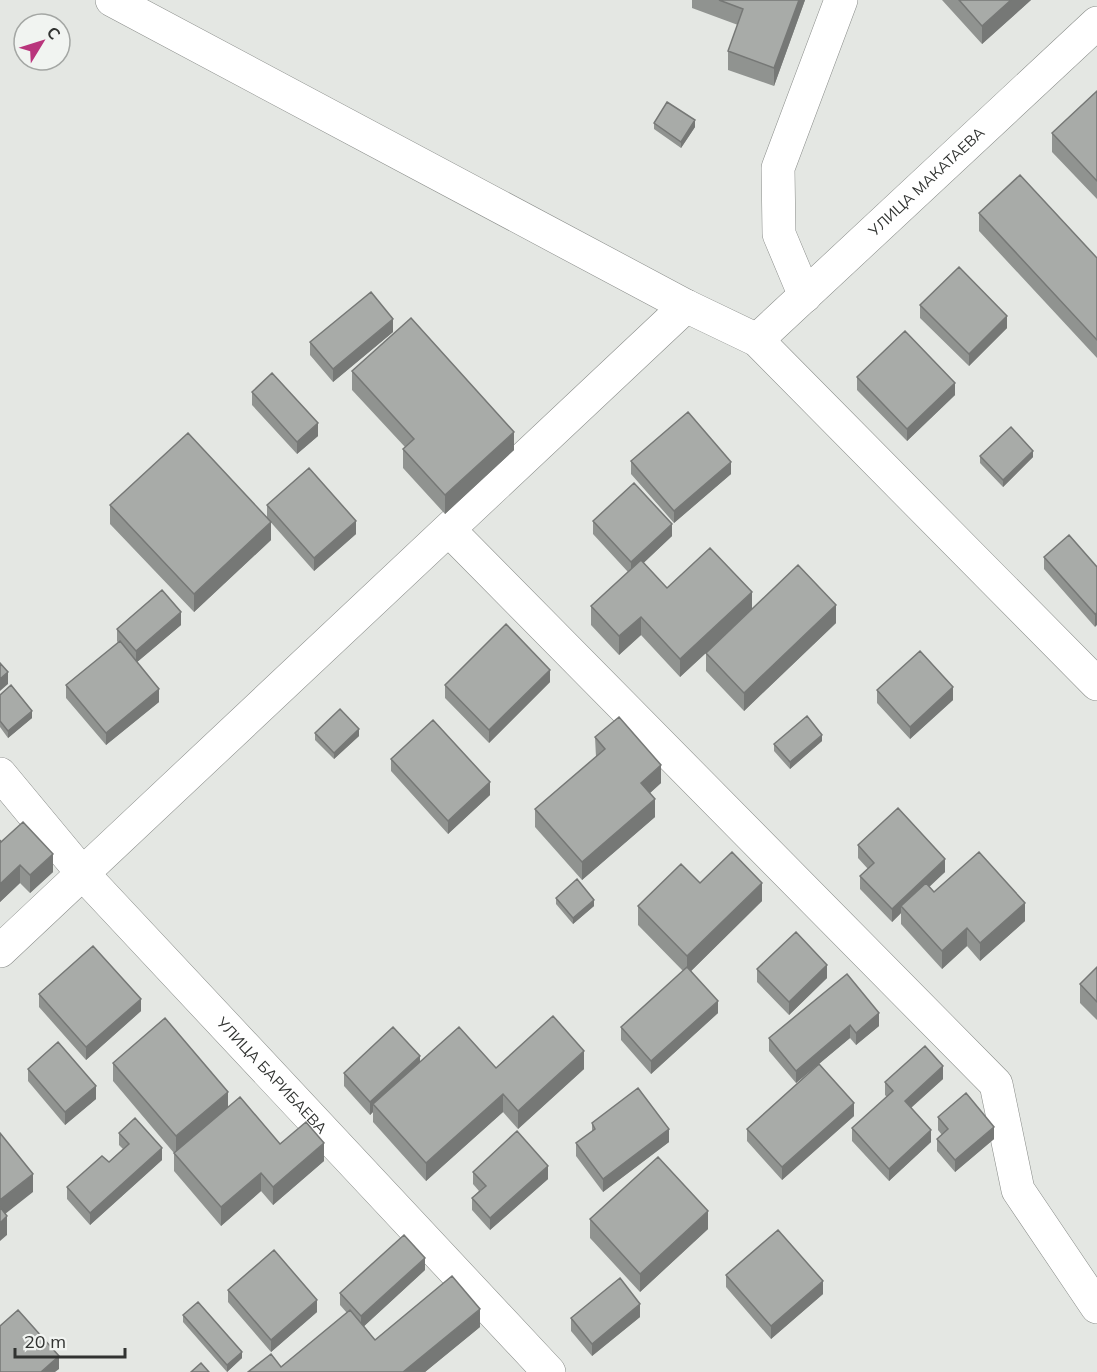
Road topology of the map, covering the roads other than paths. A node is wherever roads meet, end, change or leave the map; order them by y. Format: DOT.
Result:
graph roads {
  1 [pos="112,0"];
  2 [pos="841,0"];
  3 [pos="1097,23"];
  4 [pos="805,296"];
  5 [pos="686,306"];
  6 [pos="757,340"];
  7 [pos="449,530"];
  8 [pos="1097,684"];
  9 [pos="0,774"];
  10 [pos="82,874"];
  11 [pos="0,951"];
  12 [pos="1097,1307"];
  13 [pos="549,1372"];
  1 -- 5 [label="street"];
  2 -- 4 [label="street"];
  3 -- 4 [label="street, УЛИЦА МАКАТАЕВА"];
  4 -- 6 [label="street, УЛИЦА МАКАТАЕВА"];
  5 -- 6 [label="street"];
  5 -- 7 [label="street"];
  6 -- 8 [label="street"];
  7 -- 10 [label="street"];
  7 -- 12 [label="street"];
  9 -- 10 [label="street, УЛИЦА БАРИБАЕВА"];
  10 -- 11 [label="street"];
  10 -- 13 [label="street, УЛИЦА БАРИБАЕВА"];
}
